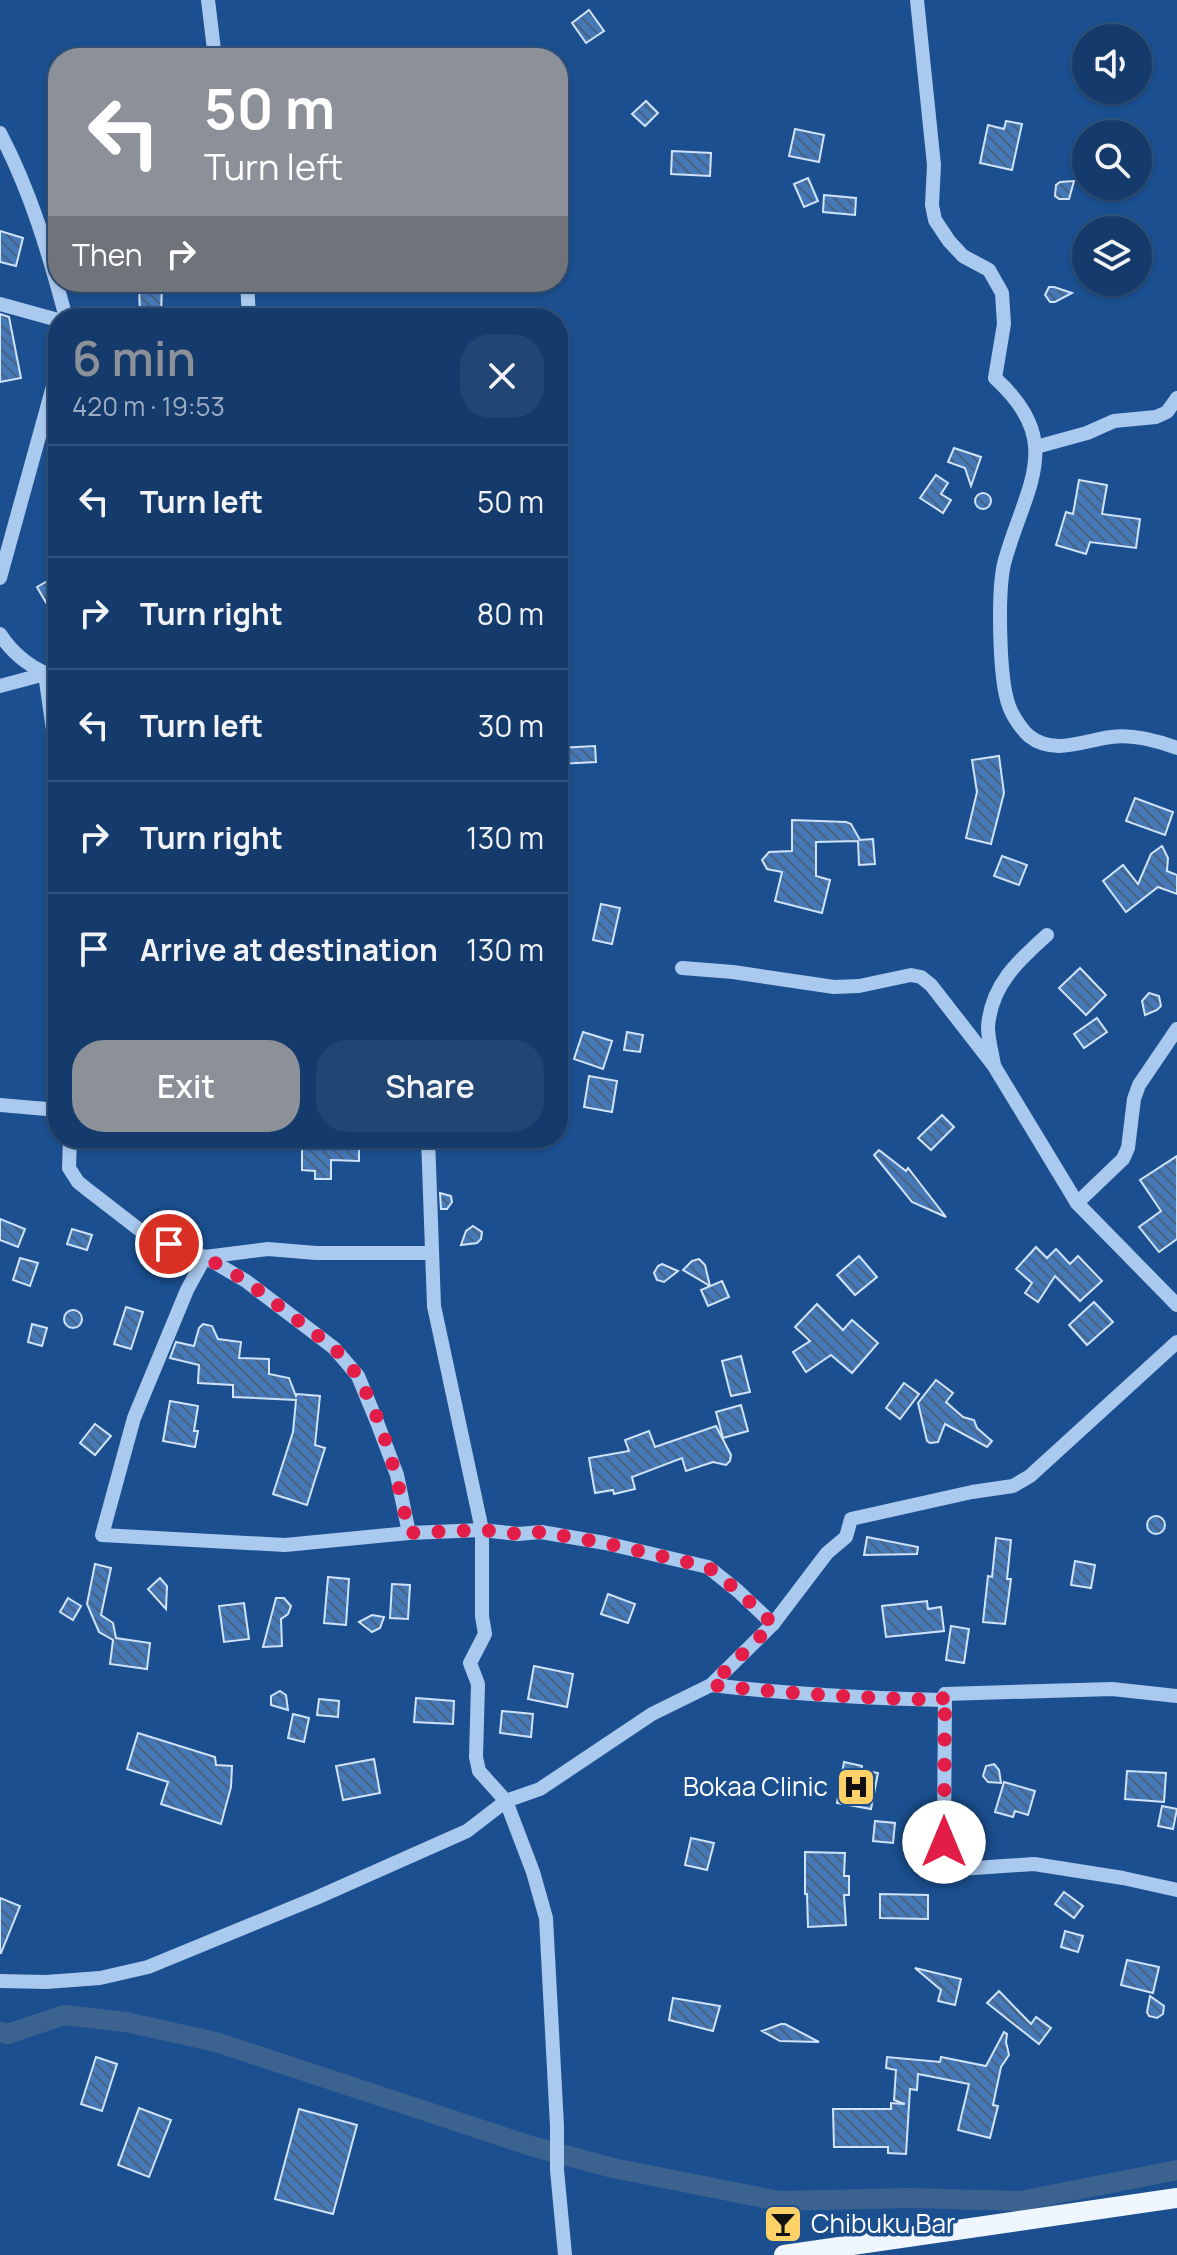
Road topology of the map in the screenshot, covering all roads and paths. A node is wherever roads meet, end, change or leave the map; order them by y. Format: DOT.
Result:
graph roads {
  1 [pos="208,0"];
  2 [pos="917,0"];
  3 [pos="214,48"];
  4 [pos="0,133"];
  5 [pos="48,255"];
  6 [pos="0,304"];
  7 [pos="48,317"];
  8 [pos="1177,398"];
  9 [pos="48,408"];
  10 [pos="1036,447"];
  11 [pos="0,578"];
  12 [pos="0,634"];
  13 [pos="48,673"];
  14 [pos="48,676"];
  15 [pos="0,686"];
  16 [pos="1177,748"];
  17 [pos="1047,935"];
  18 [pos="682,968"];
  19 [pos="1177,1029"];
  20 [pos="994,1066"];
  21 [pos="0,1105"];
  22 [pos="48,1109"];
  23 [pos="70,1148"];
  24 [pos="428,1148"];
  25 [pos="1077,1203"];
  26 [pos="431,1253"];
  27 [pos="205,1257"];
  28 [pos="1177,1305"];
  29 [pos="1177,1342"];
  30 [pos="482,1530"];
  31 [pos="409,1533"];
  32 [pos="773,1624"];
  33 [pos="711,1685"];
  34 [pos="945,1694"];
  35 [pos="1177,1696"];
  36 [pos="506,1801"];
  37 [pos="1177,1890"];
  38 [pos="0,1981"];
  39 [pos="1177,2198"];
  40 [pos="565,2255"];
  41 [pos="784,2255"];
  1 -- 3 [label="street"];
  2 -- 10 [label="street"];
  4 -- 5 [label="street"];
  6 -- 7 [label="street"];
  8 -- 10 [label="street"];
  9 -- 11 [label="street"];
  10 -- 16 [label="street"];
  12 -- 13 [label="street"];
  14 -- 15 [label="street"];
  17 -- 20 [label="street"];
  18 -- 20 [label="street"];
  19 -- 25 [label="street"];
  20 -- 25 [label="street"];
  21 -- 22 [label="street"];
  23 -- 27 [label="street"];
  24 -- 26 [label="street"];
  25 -- 28 [label="street"];
  26 -- 27 [label="street"];
  26 -- 30 [label="street"];
  27 -- 31 [label="street"];
  27 -- 31 [label="street"];
  29 -- 32 [label="street"];
  30 -- 31 [label="street"];
  30 -- 32 [label="street"];
  30 -- 36 [label="street"];
  32 -- 33 [label="street"];
  33 -- 34 [label="street"];
  33 -- 36 [label="street"];
  34 -- 35 [label="street"];
  34 -- 37 [label="street"];
  36 -- 38 [label="street"];
  36 -- 40 [label="street"];
  39 -- 41 [label="main road"];
}
